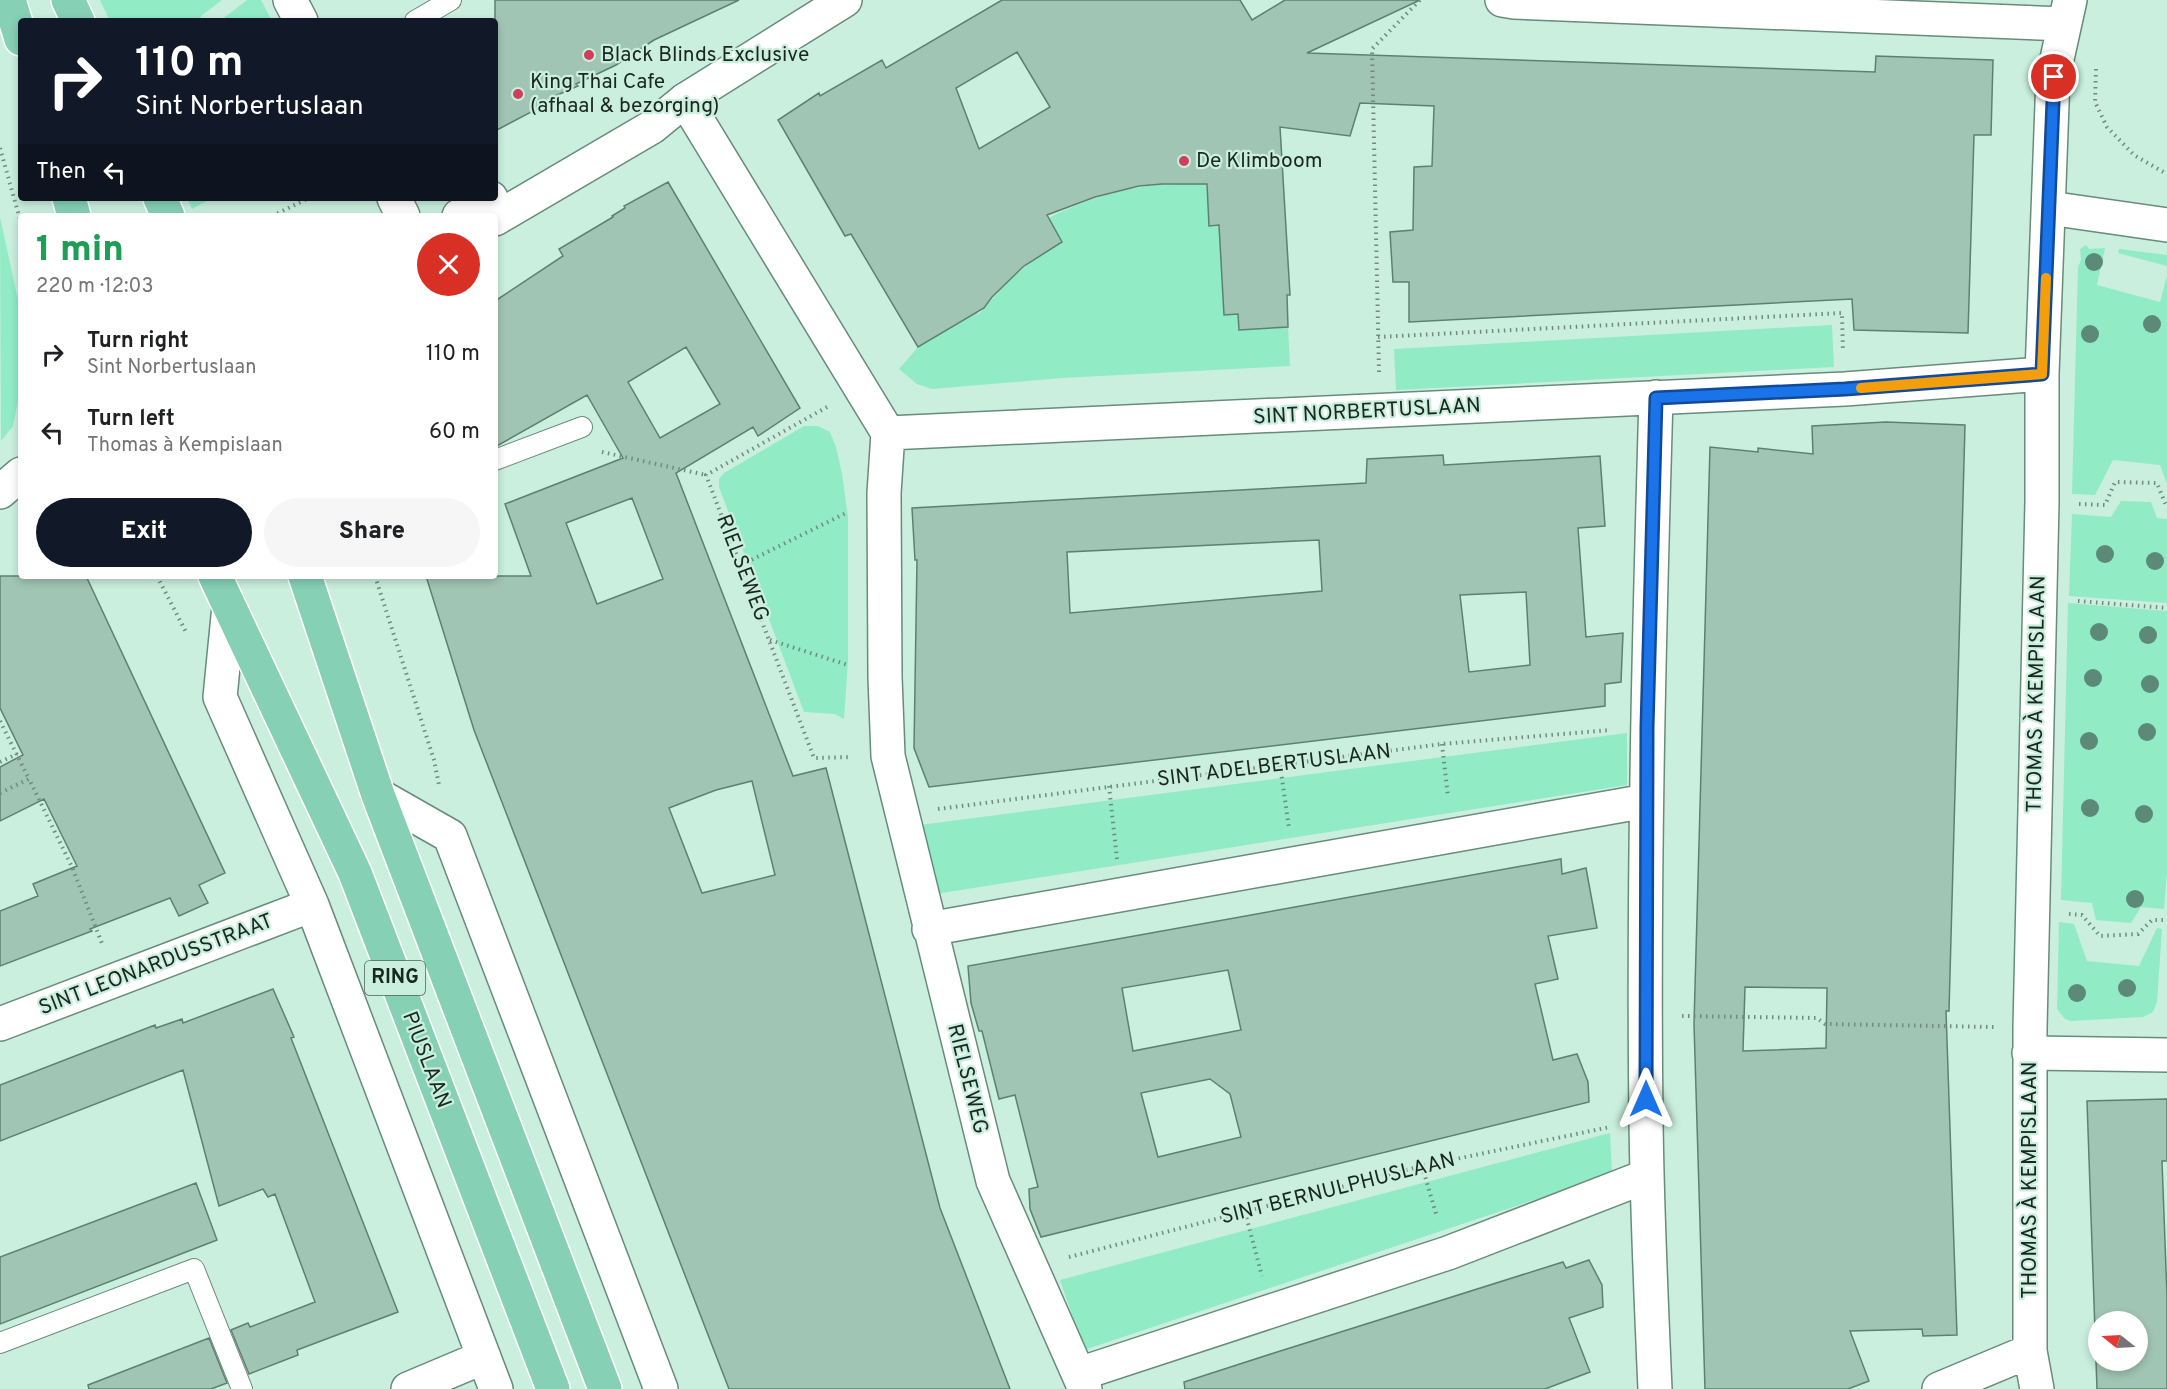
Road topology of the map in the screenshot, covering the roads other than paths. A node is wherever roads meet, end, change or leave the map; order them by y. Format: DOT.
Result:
graph roads {
  1 [pos="9,0"];
  2 [pos="68,0"];
  3 [pos="290,0"];
  4 [pos="451,0"];
  5 [pos="845,0"];
  6 [pos="1502,0"];
  7 [pos="2067,12"];
  8 [pos="77,18"];
  9 [pos="299,18"];
  10 [pos="420,18"];
  11 [pos="18,29"];
  12 [pos="685,100"];
  13 [pos="498,194"];
  14 [pos="486,201"];
  15 [pos="2049,208"];
  16 [pos="464,213"];
  17 [pos="498,217"];
  18 [pos="2167,225"];
  19 [pos="2042,374"];
  20 [pos="1656,398"];
  21 [pos="582,427"];
  22 [pos="888,433"];
  23 [pos="498,459"];
  24 [pos="18,477"];
  25 [pos="0,492"];
  26 [pos="18,502"];
  27 [pos="0,508"];
  28 [pos="216,579"];
  29 [pos="306,579"];
  30 [pos="229,606"];
  31 [pos="378,795"];
  32 [pos="1646,801"];
  33 [pos="312,905"];
  34 [pos="929,929"];
  35 [pos="0,1024"];
  36 [pos="2030,1041"];
  37 [pos="2167,1055"];
  38 [pos="1647,1176"];
  39 [pos="0,1342"];
  40 [pos="2030,1351"];
  41 [pos="483,1358"];
  42 [pos="1082,1382"];
  43 [pos="242,1389"];
  44 [pos="408,1389"];
  45 [pos="496,1389"];
  46 [pos="553,1389"];
  47 [pos="605,1389"];
  48 [pos="661,1389"];
  49 [pos="1655,1389"];
  50 [pos="1939,1389"];
  51 [pos="2037,1389"];
  1 -- 11 [label="main road"];
  2 -- 8 [label="main road"];
  3 -- 9 [label="street"];
  4 -- 10 [label="lane"];
  5 -- 12 [label="street"];
  6 -- 7 [label="street"];
  7 -- 15 [label="street, THOMAS À KEMPISLAAN"];
  12 -- 13 [label="street"];
  12 -- 17 [label="street"];
  12 -- 22 [label="street"];
  14 -- 16 [label="street"];
  15 -- 18 [label="street"];
  15 -- 19 [label="street, THOMAS À KEMPISLAAN"];
  19 -- 20 [label="street, SINT NORBERTUSLAAN"];
  19 -- 36 [label="street, THOMAS À KEMPISLAAN"];
  20 -- 22 [label="street, SINT NORBERTUSLAAN"];
  20 -- 32 [label="street"];
  21 -- 23 [label="lane"];
  22 -- 34 [label="street, RIELSEWEG"];
  24 -- 25 [label="street"];
  26 -- 27 [label="street"];
  28 -- 30 [label="main road, PIUSLAAN / RING"];
  29 -- 31 [label="main road, RING"];
  30 -- 33 [label="street"];
  30 -- 46 [label="main road, PIUSLAAN / RING"];
  31 -- 47 [label="main road, RING"];
  31 -- 48 [label="street"];
  32 -- 34 [label="street"];
  32 -- 38 [label="street"];
  33 -- 35 [label="street, SINT LEONARDUSSTRAAT"];
  33 -- 41 [label="street"];
  34 -- 42 [label="street, RIELSEWEG"];
  36 -- 37 [label="street"];
  36 -- 40 [label="street, THOMAS À KEMPISLAAN"];
  38 -- 42 [label="street"];
  38 -- 49 [label="street"];
  39 -- 43 [label="lane"];
  40 -- 50 [label="street"];
  40 -- 51 [label="street, THOMAS À KEMPISLAAN"];
  41 -- 44 [label="street"];
  41 -- 45 [label="street"];
}
